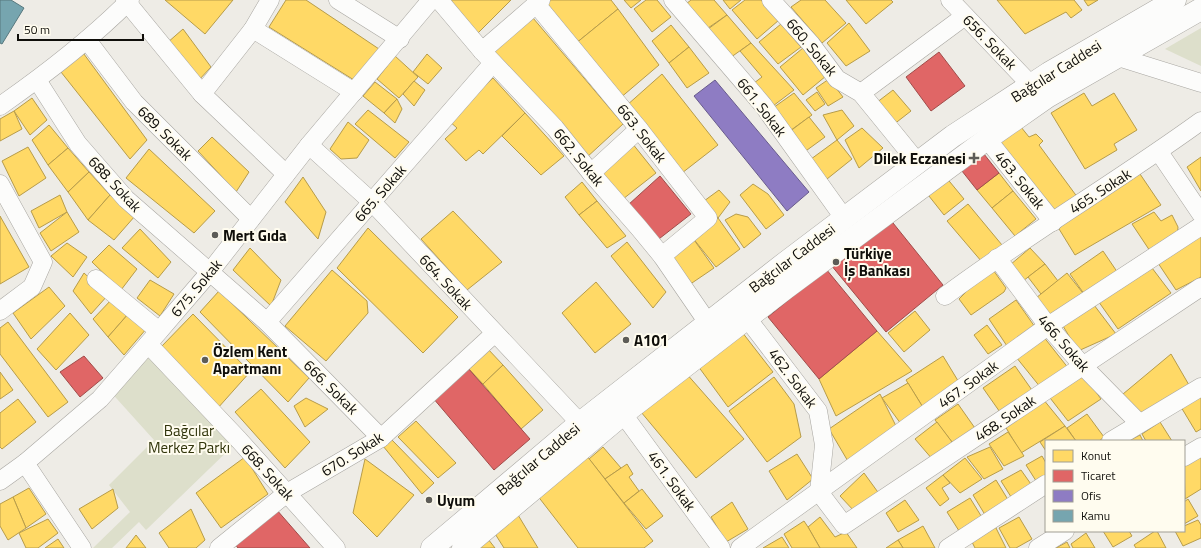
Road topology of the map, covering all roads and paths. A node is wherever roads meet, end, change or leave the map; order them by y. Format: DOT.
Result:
graph roads {
  1 [pos="270,0"];
  2 [pos="338,0"];
  3 [pos="431,0"];
  4 [pos="439,0"];
  5 [pos="672,0"];
  6 [pos="771,0"];
  7 [pos="950,0"];
  8 [pos="1175,0"];
  9 [pos="127,1"];
  10 [pos="539,2"];
  11 [pos="1201,9"];
  12 [pos="965,16"];
  13 [pos="253,30"];
  14 [pos="400,39"];
  15 [pos="87,40"];
  16 [pos="1118,56"];
  17 [pos="487,57"];
  18 [pos="37,80"];
  19 [pos="1201,83"];
  20 [pos="1031,85"];
  21 [pos="354,92"];
  22 [pos="862,93"];
  23 [pos="202,94"];
  24 [pos="0,106"];
  25 [pos="1201,121"];
  26 [pos="639,129"];
  27 [pos="987,139"];
  28 [pos="309,145"];
  29 [pos="1159,152"];
  30 [pos="918,163"];
  31 [pos="591,173"];
  32 [pos="286,174"];
  33 [pos="0,184"];
  34 [pos="372,202"];
  35 [pos="1201,214"];
  36 [pos="844,218"];
  37 [pos="251,219"];
  38 [pos="1053,222"];
  39 [pos="1201,226"];
  40 [pos="662,256"];
  41 [pos="997,258"];
  42 [pos="209,273"];
  43 [pos="96,279"];
  44 [pos="1201,287"];
  45 [pos="945,296"];
  46 [pos="0,311"];
  47 [pos="747,318"];
  48 [pos="267,322"];
  49 [pos="708,323"];
  50 [pos="1048,326"];
  51 [pos="495,334"];
  52 [pos="154,338"];
  53 [pos="1083,366"];
  54 [pos="1201,386"];
  55 [pos="623,414"];
  56 [pos="580,423"];
  57 [pos="1139,423"];
  58 [pos="381,438"];
  59 [pos="1113,440"];
  60 [pos="1201,447"];
  61 [pos="1185,456"];
  62 [pos="24,463"];
  63 [pos="2,476"];
  64 [pos="1045,485"];
  65 [pos="819,492"];
  66 [pos="287,493"];
  67 [pos="1063,532"];
  68 [pos="82,548"];
  69 [pos="219,548"];
  70 [pos="336,548"];
  71 [pos="432,548"];
  72 [pos="463,548"];
  73 [pos="721,548"];
  74 [pos="740,548"];
  75 [pos="948,548"];
  76 [pos="1038,548"];
  1 -- 13 [label="street"];
  2 -- 14 [label="street"];
  3 -- 14 [label="street, 675. Sokak"];
  4 -- 17 [label="street, 662. Sokak"];
  5 -- 36 [label="street, 661. Sokak"];
  6 -- 22 [label="street, 660. Sokak"];
  7 -- 12 [label="street, 656. Sokak"];
  8 -- 20 [label="main road, Bağcılar Caddesi"];
  9 -- 15 [label="street"];
  9 -- 23 [label="street"];
  10 -- 17 [label="street, 665. Sokak"];
  10 -- 26 [label="street, 663. Sokak"];
  11 -- 16 [label="main road, Bağcılar Caddesi"];
  12 -- 20 [label="street, 656. Sokak"];
  12 -- 22 [label="street"];
  13 -- 21 [label="street"];
  13 -- 23 [label="street"];
  14 -- 21 [label="street, 675. Sokak"];
  15 -- 18 [label="street"];
  15 -- 37 [label="street, 689. Sokak"];
  16 -- 19 [label="street"];
  16 -- 27 [label="main road, Bağcılar Caddesi"];
  17 -- 31 [label="street, 662. Sokak"];
  17 -- 34 [label="street, 665. Sokak"];
  18 -- 24 [label="street"];
  18 -- 42 [label="street, 688. Sokak"];
  20 -- 30 [label="main road, Bağcılar Caddesi"];
  21 -- 28 [label="street, 675. Sokak"];
  22 -- 30 [label="street, 660. Sokak"];
  23 -- 32 [label="street"];
  25 -- 29 [label="street, 465. Sokak"];
  26 -- 31 [label="street"];
  26 -- 40 [label="street, 663. Sokak"];
  27 -- 38 [label="street, 463. Sokak"];
  27 -- 47 [label="main road, Bağcılar Caddesi"];
  28 -- 32 [label="street, 675. Sokak"];
  28 -- 34 [label="street, 664. Sokak"];
  29 -- 35 [label="street"];
  29 -- 38 [label="street, 465. Sokak"];
  30 -- 36 [label="main road, Bağcılar Caddesi"];
  31 -- 40 [label="street, 662. Sokak"];
  32 -- 37 [label="street, 675. Sokak"];
  33 -- 46 [label="street"];
  34 -- 48 [label="street, 665. Sokak"];
  34 -- 51 [label="street, 664. Sokak"];
  36 -- 49 [label="main road, Bağcılar Caddesi"];
  37 -- 42 [label="street, 675. Sokak"];
  38 -- 41 [label="street, 465. Sokak"];
  39 -- 50 [label="street, 467. Sokak"];
  40 -- 49 [label="street, 662. Sokak"];
  41 -- 45 [label="street, 465. Sokak"];
  41 -- 50 [label="street, 466. Sokak"];
  42 -- 48 [label="street, 666. Sokak"];
  42 -- 52 [label="street, 675. Sokak"];
  43 -- 52 [label="street, 668. Sokak"];
  44 -- 53 [label="street, 468. Sokak"];
  47 -- 55 [label="main road, Bağcılar Caddesi"];
  47 -- 65 [label="street, 462. Sokak"];
  48 -- 58 [label="street, 666. Sokak"];
  49 -- 56 [label="main road, Bağcılar Caddesi"];
  50 -- 53 [label="street, 466. Sokak"];
  50 -- 65 [label="street, 467. Sokak"];
  51 -- 56 [label="street, 664. Sokak"];
  51 -- 58 [label="street, 670. Sokak"];
  52 -- 62 [label="street, 675. Sokak"];
  52 -- 66 [label="street, 668. Sokak"];
  53 -- 57 [label="street, 466. Sokak"];
  53 -- 65 [label="street, 468. Sokak"];
  54 -- 57 [label="street"];
  55 -- 72 [label="main road, Bağcılar Caddesi"];
  55 -- 73 [label="street, 461. Sokak"];
  56 -- 71 [label="main road, Bağcılar Caddesi"];
  57 -- 59 [label="street"];
  58 -- 66 [label="street, 670. Sokak"];
  60 -- 61 [label="street"];
  62 -- 63 [label="street, 675. Sokak"];
  62 -- 68 [label="street"];
  64 -- 75 [label="street"];
  65 -- 74 [label="street, 467. Sokak"];
  66 -- 69 [label="street, 670. Sokak"];
  66 -- 70 [label="street, 668. Sokak"];
  67 -- 76 [label="street"];
}
